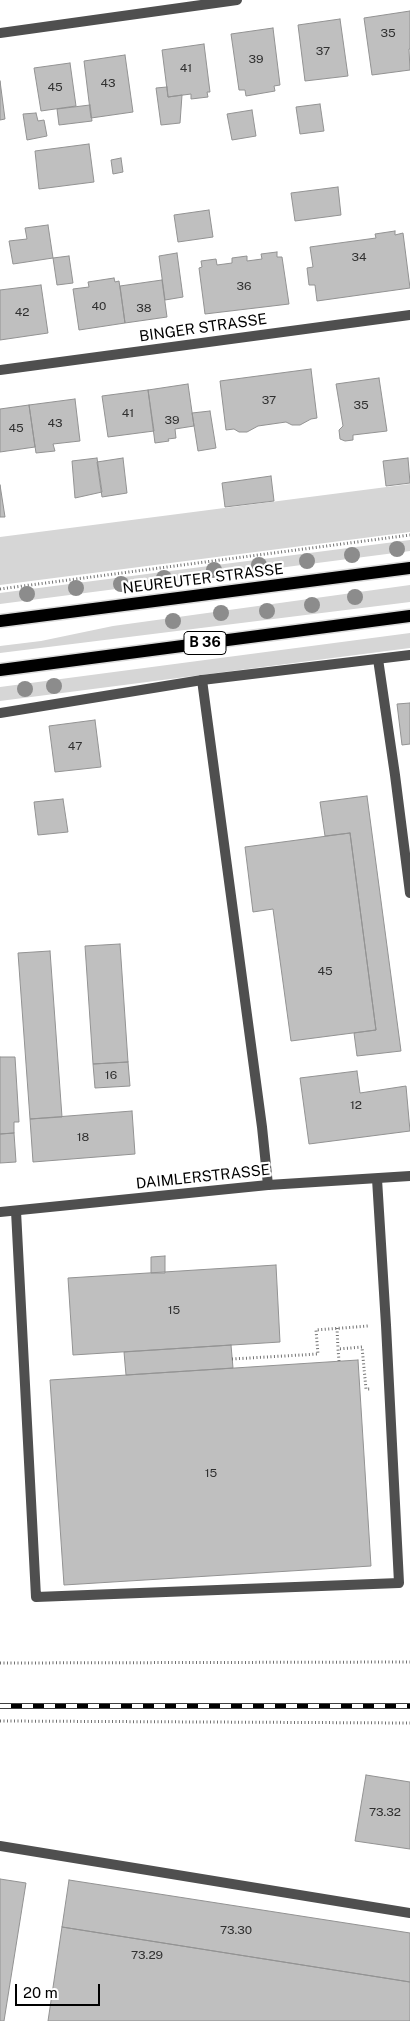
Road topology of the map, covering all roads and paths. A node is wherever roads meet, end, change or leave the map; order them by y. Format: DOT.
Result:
graph roads {
  1 [pos="237,0"];
  2 [pos="0,32"];
  3 [pos="410,315"];
  4 [pos="0,370"];
  5 [pos="410,535"];
  6 [pos="410,568"];
  7 [pos="0,589"];
  8 [pos="410,616"];
  9 [pos="0,621"];
  10 [pos="410,655"];
  11 [pos="378,659"];
  12 [pos="0,670"];
  13 [pos="202,680"];
  14 [pos="0,713"];
  15 [pos="410,893"];
  16 [pos="410,1176"];
  17 [pos="377,1179"];
  18 [pos="268,1185"];
  19 [pos="16,1210"];
  20 [pos="0,1212"];
  21 [pos="386,1325"];
  22 [pos="337,1328"];
  23 [pos="338,1349"];
  24 [pos="232,1359"];
  25 [pos="339,1361"];
  26 [pos="373,1389"];
  27 [pos="410,1662"];
  28 [pos="0,1663"];
  29 [pos="0,1721"];
  30 [pos="410,1723"];
  31 [pos="0,1846"];
  32 [pos="410,1913"];
  1 -- 2 [label="street"];
  3 -- 4 [label="street, BINGER STRASSE"];
  5 -- 7 [label="path"];
  6 -- 9 [label="main road, NEUREUTER STRASSE"];
  8 -- 12 [label="main road, B 36"];
  10 -- 11 [label="street"];
  11 -- 13 [label="street"];
  11 -- 15 [label="street"];
  13 -- 14 [label="street"];
  13 -- 18 [label="street"];
  16 -- 17 [label="street, DAIMLERSTRASSE"];
  17 -- 18 [label="street, DAIMLERSTRASSE"];
  17 -- 21 [label="street"];
  18 -- 19 [label="street, DAIMLERSTRASSE"];
  19 -- 20 [label="street, DAIMLERSTRASSE"];
  19 -- 21 [label="street"];
  21 -- 22 [label="path"];
  22 -- 23 [label="path"];
  22 -- 24 [label="path"];
  23 -- 25 [label="path"];
  23 -- 26 [label="path"];
  27 -- 28 [label="path"];
  29 -- 30 [label="path"];
  31 -- 32 [label="street"];
}
